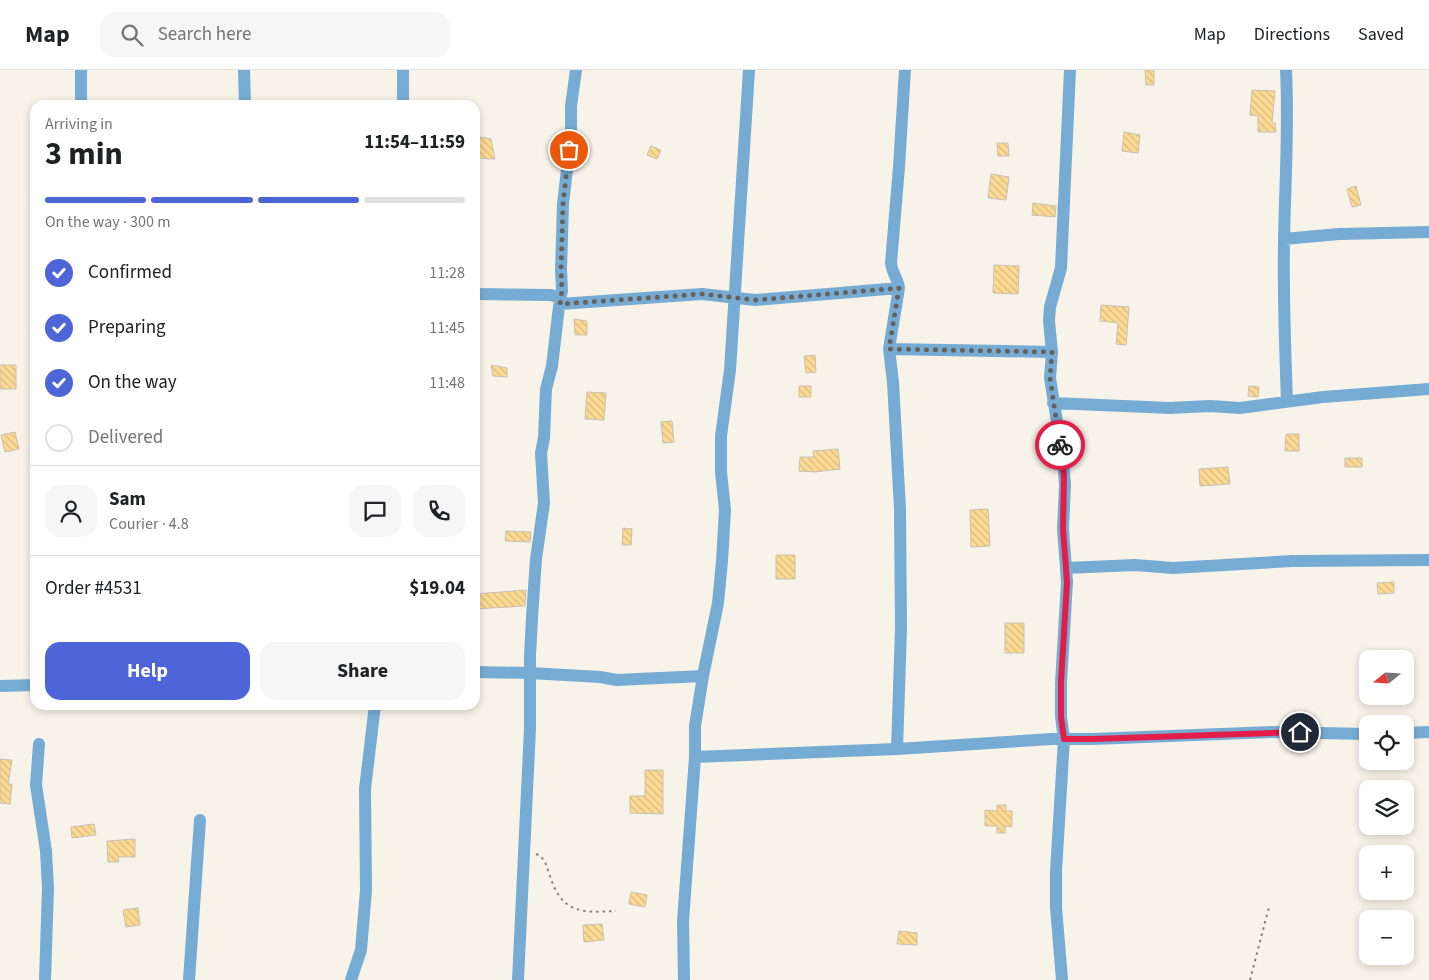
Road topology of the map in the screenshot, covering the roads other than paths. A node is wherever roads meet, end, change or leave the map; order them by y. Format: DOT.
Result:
graph roads {
  1 [pos="81,70"];
  2 [pos="244,70"];
  3 [pos="403,70"];
  4 [pos="576,70"];
  5 [pos="749,70"];
  6 [pos="905,70"];
  7 [pos="1070,70"];
  8 [pos="1286,70"];
  9 [pos="81,100"];
  10 [pos="245,100"];
  11 [pos="403,100"];
  12 [pos="1429,232"];
  13 [pos="1284,239"];
  14 [pos="899,288"];
  15 [pos="480,294"];
  16 [pos="734,298"];
  17 [pos="560,301"];
  18 [pos="889,349"];
  19 [pos="1052,352"];
  20 [pos="1429,389"];
  21 [pos="1287,401"];
  22 [pos="1053,403"];
  23 [pos="1429,560"];
  24 [pos="1066,568"];
  25 [pos="480,672"];
  26 [pos="530,673"];
  27 [pos="703,676"];
  28 [pos="30,685"];
  29 [pos="0,686"];
  30 [pos="374,710"];
  31 [pos="1429,732"];
  32 [pos="1414,733"];
  33 [pos="1359,734"];
  34 [pos="1064,739"];
  35 [pos="38,744"];
  36 [pos="897,749"];
  37 [pos="695,757"];
  38 [pos="200,820"];
  39 [pos="45,980"];
  40 [pos="189,980"];
  41 [pos="352,980"];
  42 [pos="518,980"];
  43 [pos="684,980"];
  44 [pos="1062,980"];
  1 -- 9 [label="street"];
  2 -- 10 [label="street"];
  3 -- 11 [label="street"];
  4 -- 17 [label="street"];
  5 -- 16 [label="street"];
  6 -- 14 [label="street"];
  7 -- 19 [label="street"];
  8 -- 13 [label="street"];
  12 -- 13 [label="street"];
  13 -- 21 [label="street"];
  14 -- 16 [label="street"];
  14 -- 18 [label="street"];
  15 -- 17 [label="street"];
  16 -- 17 [label="street"];
  16 -- 27 [label="street"];
  17 -- 26 [label="street"];
  18 -- 19 [label="street"];
  18 -- 36 [label="street"];
  19 -- 22 [label="street"];
  20 -- 21 [label="street"];
  21 -- 22 [label="street"];
  22 -- 24 [label="street"];
  23 -- 24 [label="street"];
  24 -- 34 [label="street"];
  25 -- 26 [label="street"];
  26 -- 27 [label="street"];
  26 -- 42 [label="street"];
  27 -- 37 [label="street"];
  28 -- 29 [label="street"];
  30 -- 41 [label="street"];
  31 -- 32 [label="street"];
  33 -- 34 [label="street"];
  34 -- 36 [label="street"];
  34 -- 44 [label="street"];
  35 -- 39 [label="street"];
  36 -- 37 [label="street"];
  37 -- 43 [label="street"];
  38 -- 40 [label="street"];
}
